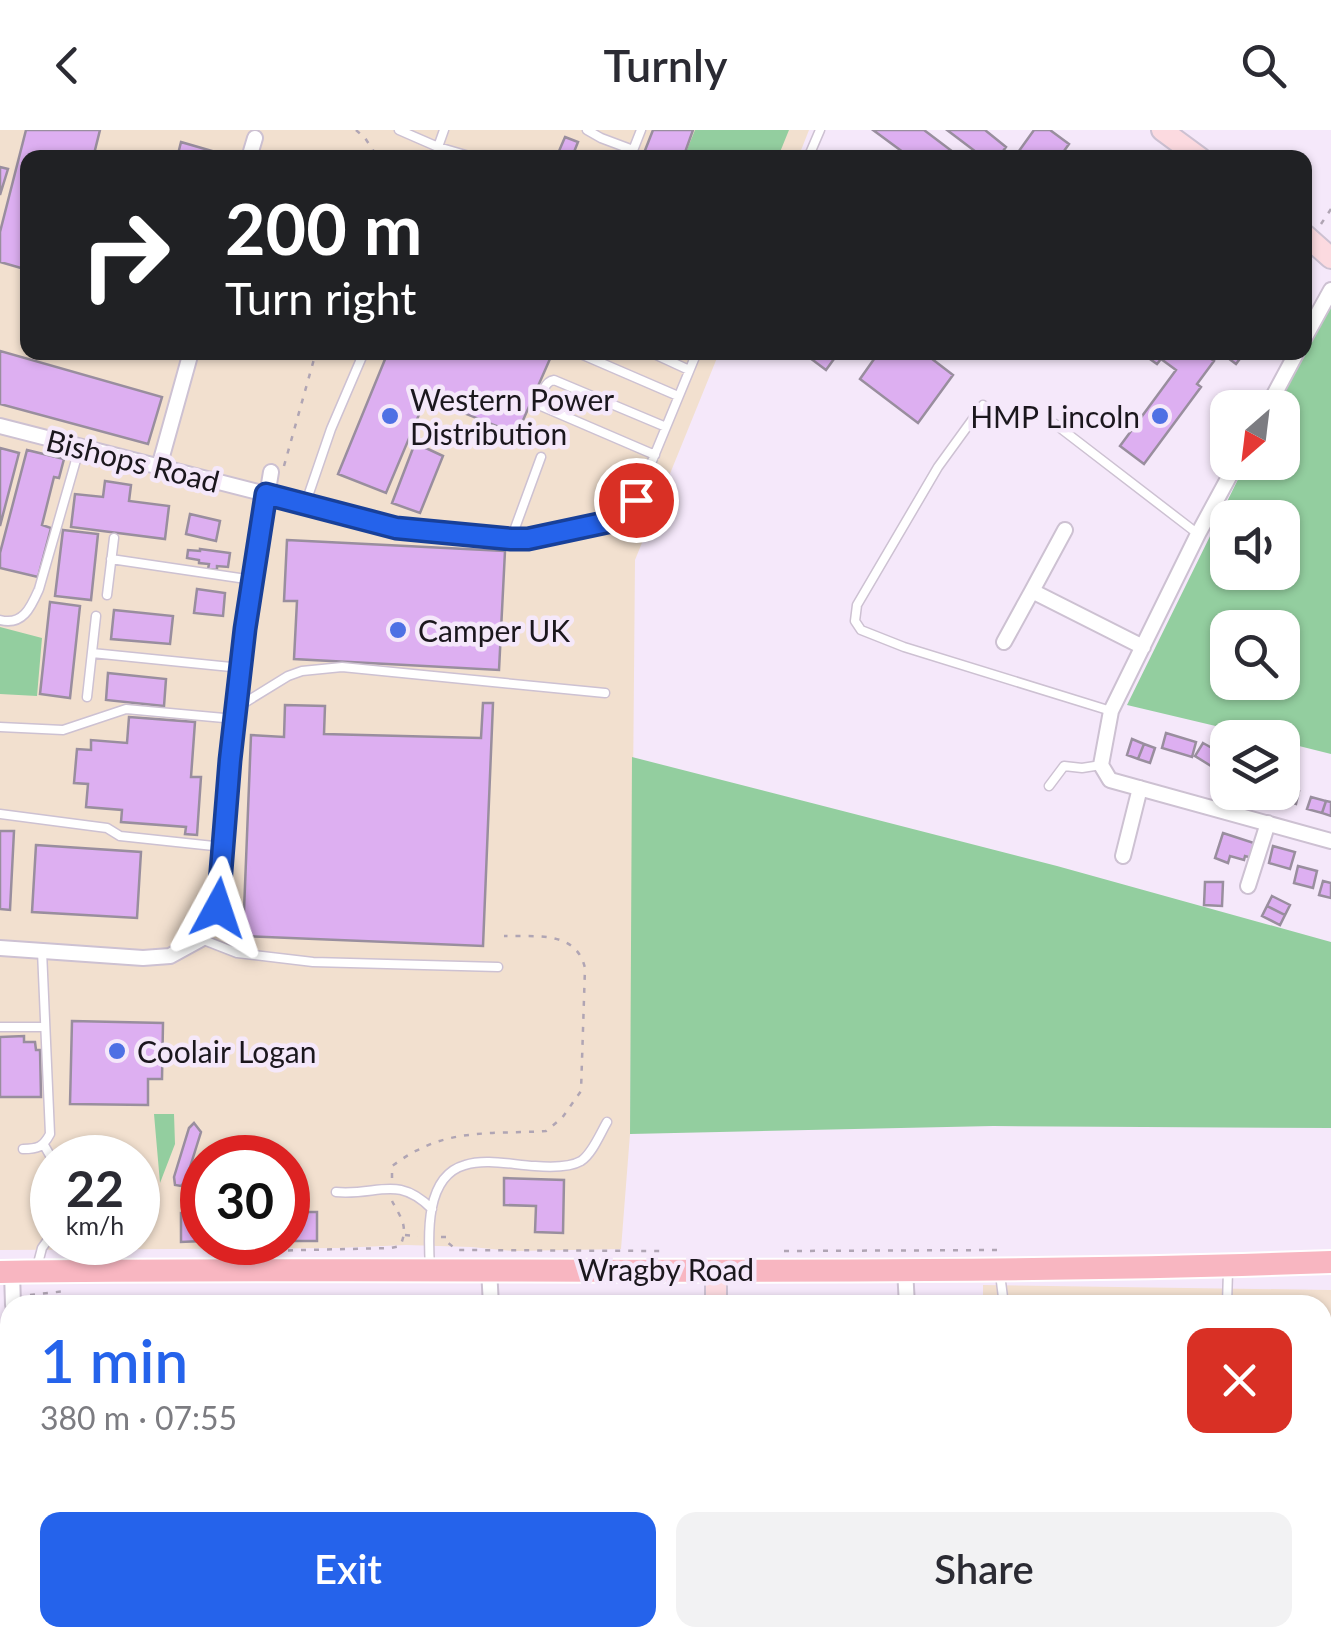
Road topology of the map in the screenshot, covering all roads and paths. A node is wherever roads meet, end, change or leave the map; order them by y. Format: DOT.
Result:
graph roads {
  1 [pos="356,130"];
  2 [pos="399,130"];
  3 [pos="444,130"];
  4 [pos="587,130"];
  5 [pos="1162,130"];
  6 [pos="254,138"];
  7 [pos="438,147"];
  8 [pos="251,150"];
  9 [pos="374,150"];
  10 [pos="448,150"];
  11 [pos="623,150"];
  12 [pos="1189,150"];
  13 [pos="1331,208"];
  14 [pos="1312,232"];
  15 [pos="1312,241"];
  16 [pos="1331,258"];
  17 [pos="1331,290"];
  18 [pos="1312,324"];
  19 [pos="189,360"];
  20 [pos="314,360"];
  21 [pos="361,360"];
  22 [pos="595,360"];
  23 [pos="668,360"];
  24 [pos="694,360"];
  25 [pos="1292,360"];
  26 [pos="690,370"];
  27 [pos="1276,390"];
  28 [pos="678,396"];
  29 [pos="983,405"];
  30 [pos="1055,424"];
  31 [pos="0,426"];
  32 [pos="666,427"];
  33 [pos="80,446"];
  34 [pos="654,455"];
  35 [pos="541,457"];
  36 [pos="159,466"];
  37 [pos="271,472"];
  38 [pos="1227,480"];
  39 [pos="266,494"];
  40 [pos="305,505"];
  41 [pos="1065,530"];
  42 [pos="1198,534"];
  43 [pos="114,538"];
  44 [pos="511,539"];
  45 [pos="111,560"];
  46 [pos="253,580"];
  47 [pos="1032,591"];
  48 [pos="107,595"];
  49 [pos="96,616"];
  50 [pos="0,620"];
  51 [pos="1004,642"];
  52 [pos="1144,647"];
  53 [pos="92,653"];
  54 [pos="240,668"];
  55 [pos="605,693"];
  56 [pos="87,697"];
  57 [pos="1111,711"];
  58 [pos="235,713"];
  59 [pos="0,727"];
  60 [pos="1101,765"];
  61 [pos="1050,786"];
  62 [pos="1140,788"];
  63 [pos="0,814"];
  64 [pos="1268,823"];
  65 [pos="1331,841"];
  66 [pos="223,847"];
  67 [pos="1123,856"];
  68 [pos="1248,886"];
  69 [pos="504,936"];
  70 [pos="201,938"];
  71 [pos="0,948"];
  72 [pos="42,952"];
  73 [pos="498,966"];
  74 [pos="0,1026"];
  75 [pos="45,1027"];
  76 [pos="607,1122"];
  77 [pos="50,1135"];
  78 [pos="23,1149"];
  79 [pos="30,1149"];
  80 [pos="392,1186"];
  81 [pos="336,1192"];
  82 [pos="432,1209"];
  83 [pos="405,1235"];
  84 [pos="447,1237"];
  85 [pos="1014,1250"];
  86 [pos="781,1251"];
  87 [pos="678,1252"];
  88 [pos="1331,1262"];
  89 [pos="38,1265"];
  90 [pos="1228,1266"];
  91 [pos="430,1268"];
  92 [pos="489,1269"];
  93 [pos="716,1270"];
  94 [pos="906,1270"];
  95 [pos="1000,1270"];
  96 [pos="6,1272"];
  97 [pos="36,1272"];
  98 [pos="490,1295"];
  99 [pos="716,1295"];
  100 [pos="907,1295"];
  101 [pos="1003,1295"];
  102 [pos="1227,1295"];
  1 -- 9 [label="path"];
  2 -- 7 [label="lane"];
  3 -- 7 [label="lane"];
  4 -- 11 [label="lane"];
  5 -- 12 [label="street"];
  6 -- 8 [label="street"];
  7 -- 10 [label="lane"];
  13 -- 14 [label="path"];
  15 -- 16 [label="street"];
  17 -- 18 [label="street"];
  19 -- 36 [label="street"];
  20 -- 37 [label="path"];
  21 -- 40 [label="lane"];
  22 -- 28 [label="lane"];
  23 -- 26 [label="lane"];
  24 -- 26 [label="lane"];
  25 -- 27 [label="street"];
  26 -- 28 [label="lane"];
  28 -- 32 [label="lane"];
  29 -- 57 [label="lane"];
  30 -- 42 [label="lane"];
  31 -- 33 [label="street, Bishops Road"];
  32 -- 34 [label="lane"];
  32 -- 34 [label="lane"];
  33 -- 36 [label="street, Bishops Road"];
  33 -- 50 [label="lane"];
  34 -- 44 [label="lane"];
  35 -- 44 [label="lane"];
  36 -- 39 [label="street, Bishops Road"];
  37 -- 39 [label="street"];
  38 -- 42 [label="street"];
  39 -- 40 [label="lane"];
  39 -- 46 [label="street"];
  40 -- 44 [label="lane"];
  41 -- 47 [label="street"];
  42 -- 52 [label="street"];
  43 -- 45 [label="lane"];
  45 -- 46 [label="lane"];
  45 -- 48 [label="lane"];
  46 -- 54 [label="street"];
  47 -- 51 [label="street"];
  47 -- 52 [label="street"];
  49 -- 53 [label="lane"];
  52 -- 57 [label="street"];
  53 -- 54 [label="lane"];
  53 -- 56 [label="lane"];
  54 -- 58 [label="street"];
  55 -- 58 [label="lane"];
  57 -- 60 [label="street"];
  58 -- 59 [label="lane"];
  58 -- 66 [label="street"];
  60 -- 61 [label="lane"];
  60 -- 62 [label="street"];
  62 -- 64 [label="street"];
  62 -- 67 [label="street"];
  63 -- 66 [label="lane"];
  64 -- 65 [label="street"];
  64 -- 68 [label="street"];
  66 -- 70 [label="street"];
  69 -- 80 [label="path"];
  70 -- 72 [label="street"];
  70 -- 73 [label="lane"];
  71 -- 72 [label="street"];
  72 -- 75 [label="lane"];
  74 -- 75 [label="lane"];
  75 -- 77 [label="lane"];
  76 -- 82 [label="lane"];
  78 -- 79 [label="lane"];
  80 -- 81 [label="lane"];
  80 -- 82 [label="lane"];
  80 -- 83 [label="path"];
  82 -- 91 [label="lane"];
  84 -- 87 [label="path"];
  85 -- 86 [label="path"];
  88 -- 90 [label="main road, Wragby Road"];
  89 -- 97 [label="lane"];
  90 -- 95 [label="main road, Wragby Road"];
  90 -- 102 [label="lane"];
  91 -- 92 [label="main road, Wragby Road"];
  91 -- 97 [label="main road, Wragby Road"];
  92 -- 93 [label="main road, Wragby Road"];
  92 -- 98 [label="street"];
  93 -- 94 [label="main road, Wragby Road"];
  93 -- 99 [label="street"];
  94 -- 95 [label="main road, Wragby Road"];
  94 -- 100 [label="street"];
  95 -- 101 [label="lane"];
  96 -- 97 [label="main road, Wragby Road"];
}
